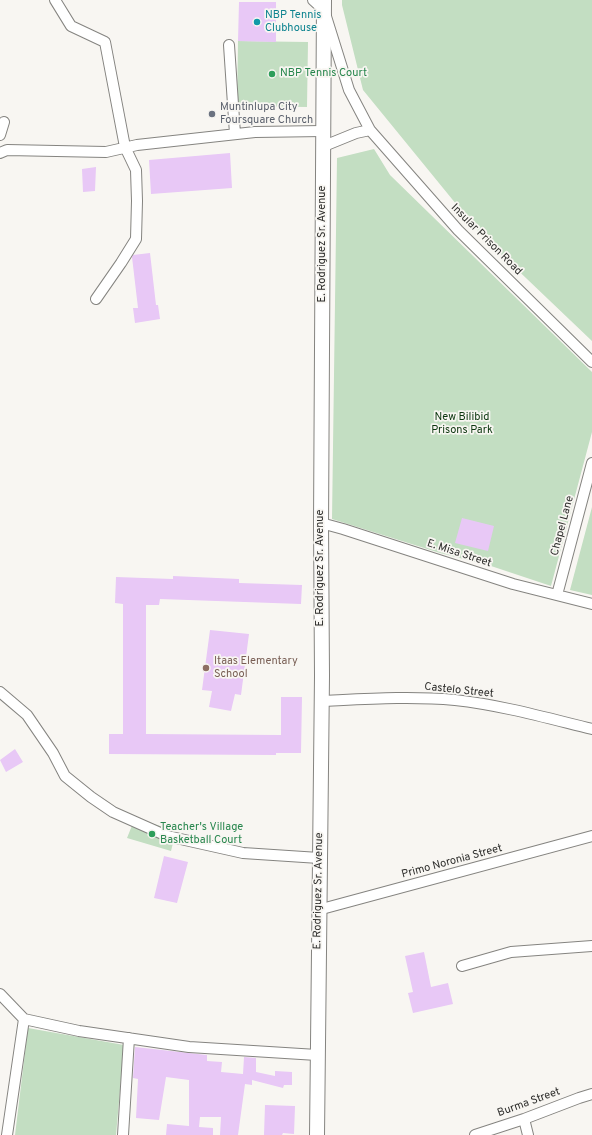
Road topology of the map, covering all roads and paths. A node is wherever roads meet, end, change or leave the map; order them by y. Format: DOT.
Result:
graph roads {
  1 [pos="55,0"];
  2 [pos="313,0"];
  3 [pos="324,5"];
  4 [pos="229,45"];
  5 [pos="4,122"];
  6 [pos="370,130"];
  7 [pos="323,131"];
  8 [pos="235,134"];
  9 [pos="0,135"];
  10 [pos="324,146"];
  11 [pos="125,147"];
  12 [pos="0,153"];
  13 [pos="96,300"];
  14 [pos="592,362"];
  15 [pos="592,463"];
  16 [pos="321,523"];
  17 [pos="557,595"];
  18 [pos="592,604"];
  19 [pos="0,692"];
  20 [pos="321,701"];
  21 [pos="592,729"];
  22 [pos="592,836"];
  23 [pos="319,858"];
  24 [pos="318,910"];
  25 [pos="592,946"];
  26 [pos="462,966"];
  27 [pos="0,994"];
  28 [pos="24,1019"];
  29 [pos="129,1038"];
  30 [pos="317,1055"];
  31 [pos="592,1094"];
  32 [pos="524,1119"];
  33 [pos="7,1135"];
  34 [pos="123,1135"];
  35 [pos="317,1135"];
  36 [pos="474,1135"];
  37 [pos="528,1135"];
  1 -- 11 [label="street"];
  2 -- 3 [label="street"];
  3 -- 6 [label="street, Insular Prison Road"];
  3 -- 7 [label="street, E. Rodriguez Sr. Avenue"];
  4 -- 8 [label="street"];
  5 -- 9 [label="street"];
  6 -- 10 [label="street"];
  6 -- 14 [label="street, Insular Prison Road"];
  7 -- 8 [label="street"];
  7 -- 10 [label="street, E. Rodriguez Sr. Avenue"];
  8 -- 11 [label="street"];
  10 -- 16 [label="street, E. Rodriguez Sr. Avenue"];
  11 -- 12 [label="street"];
  11 -- 13 [label="street"];
  15 -- 17 [label="street, Chapel Lane"];
  16 -- 17 [label="street, E. Misa Street"];
  16 -- 20 [label="street, E. Rodriguez Sr. Avenue"];
  17 -- 18 [label="street, E. Misa Street"];
  19 -- 23 [label="street"];
  20 -- 21 [label="street, Castelo Street"];
  20 -- 23 [label="street, E. Rodriguez Sr. Avenue"];
  22 -- 24 [label="street, Primo Noronia Street"];
  23 -- 24 [label="street, E. Rodriguez Sr. Avenue"];
  24 -- 30 [label="street, E. Rodriguez Sr. Avenue"];
  25 -- 26 [label="street"];
  27 -- 28 [label="street"];
  28 -- 29 [label="street"];
  28 -- 33 [label="street"];
  29 -- 30 [label="street"];
  29 -- 34 [label="street"];
  30 -- 35 [label="street, E. Rodriguez Sr. Avenue"];
  31 -- 32 [label="street, Burma Street"];
  32 -- 36 [label="street, Burma Street"];
  32 -- 37 [label="street"];
}
